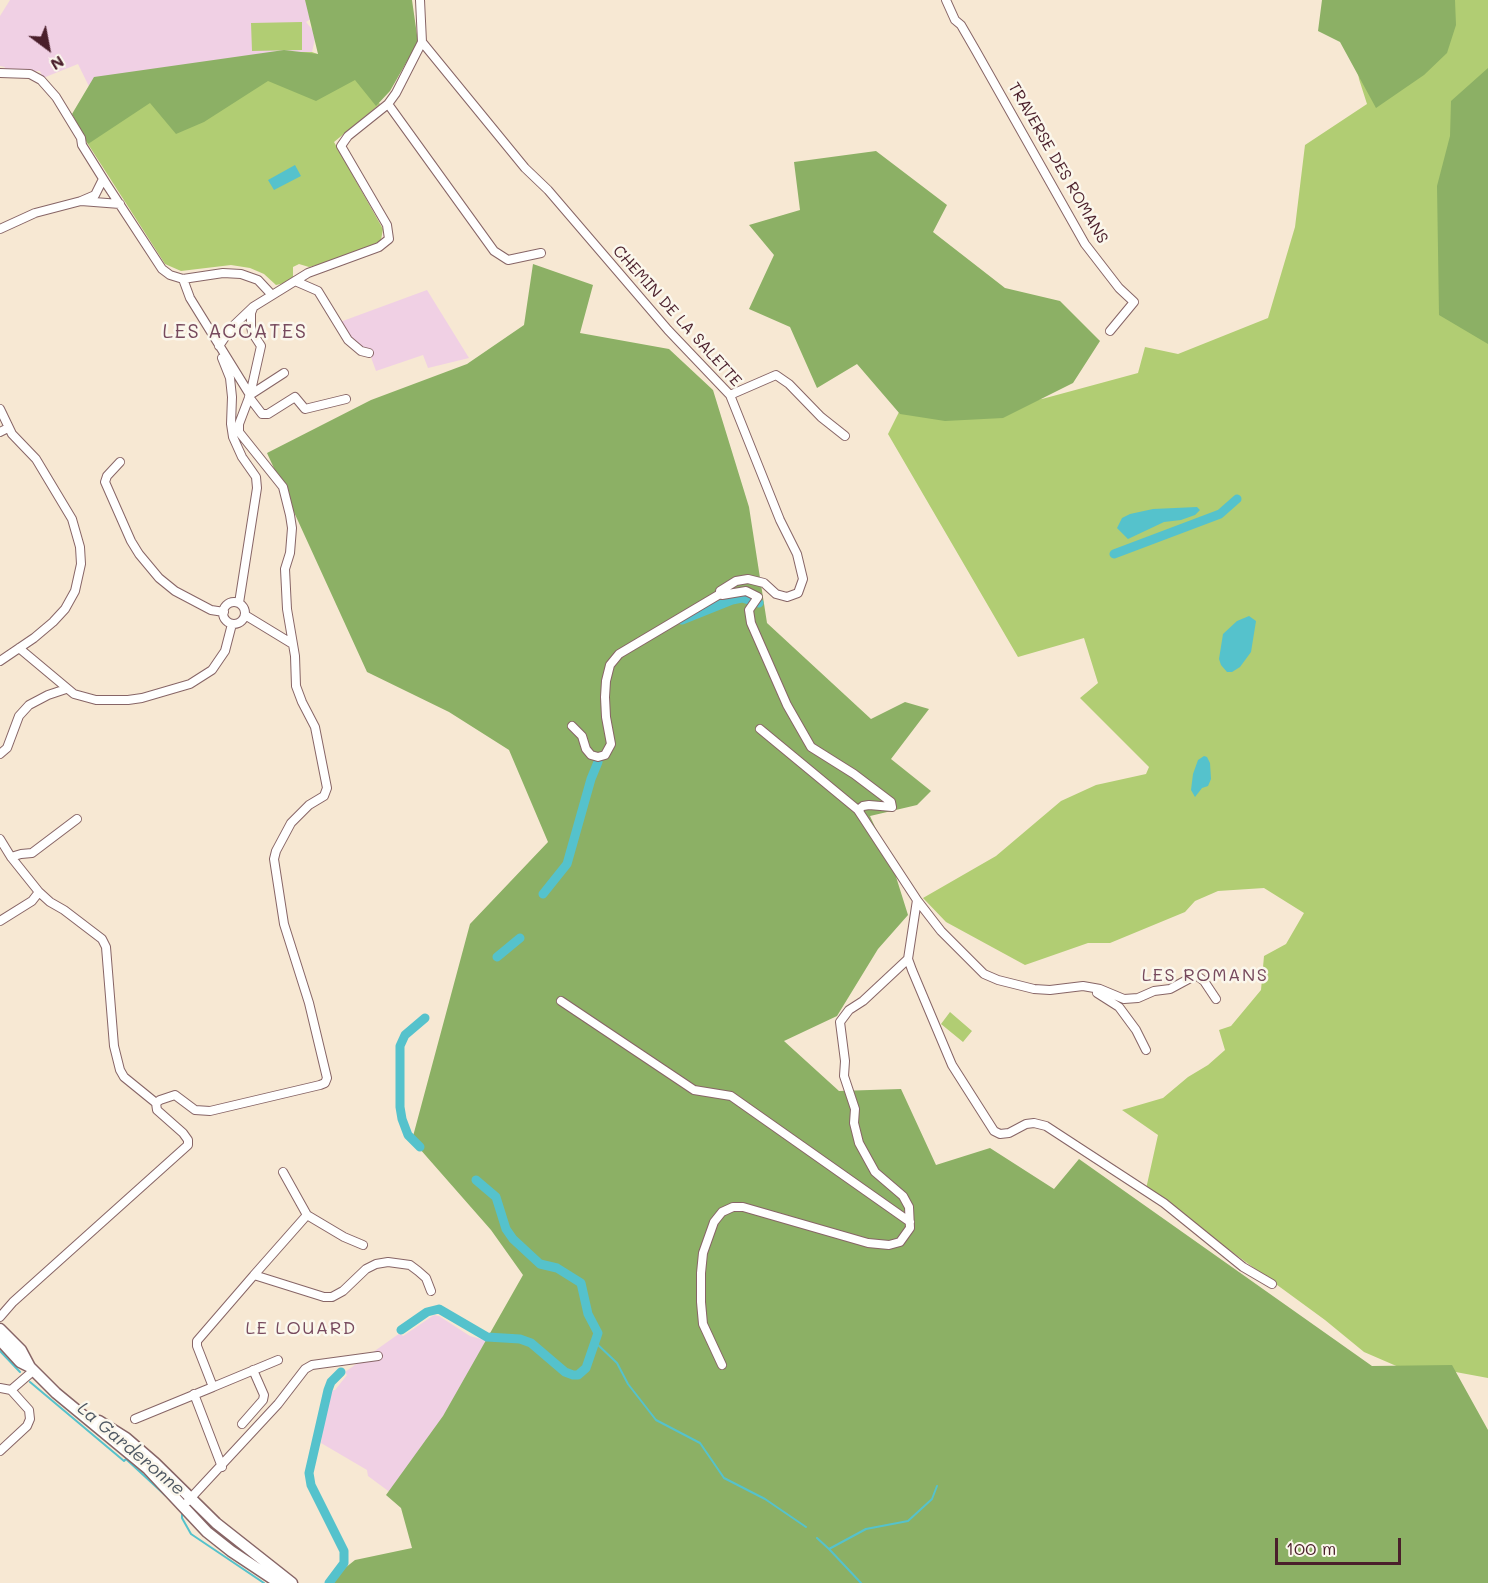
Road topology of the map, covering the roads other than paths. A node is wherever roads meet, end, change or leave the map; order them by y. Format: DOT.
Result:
graph roads {
  1 [pos="420,0"];
  2 [pos="946,0"];
  3 [pos="422,42"];
  4 [pos="0,73"];
  5 [pos="388,104"];
  6 [pos="103,179"];
  7 [pos="81,201"];
  8 [pos="120,204"];
  9 [pos="0,229"];
  10 [pos="541,254"];
  11 [pos="183,279"];
  12 [pos="295,281"];
  13 [pos="272,295"];
  14 [pos="253,307"];
  15 [pos="232,327"];
  16 [pos="1110,331"];
  17 [pos="213,335"];
  18 [pos="220,348"];
  19 [pos="369,352"];
  20 [pos="284,373"];
  21 [pos="730,394"];
  22 [pos="250,396"];
  23 [pos="346,399"];
  24 [pos="0,409"];
  25 [pos="4,430"];
  26 [pos="845,436"];
  27 [pos="120,462"];
  28 [pos="268,468"];
  29 [pos="256,477"];
  30 [pos="720,594"];
  31 [pos="239,603"];
  32 [pos="224,612"];
  33 [pos="245,615"];
  34 [pos="232,624"];
  35 [pos="291,643"];
  36 [pos="19,648"];
  37 [pos="0,661"];
  38 [pos="66,689"];
  39 [pos="572,726"];
  40 [pos="760,729"];
  41 [pos="0,754"];
  42 [pos="858,810"];
  43 [pos="76,819"];
  44 [pos="0,839"];
  45 [pos="11,857"];
  46 [pos="39,892"];
  47 [pos="917,900"];
  48 [pos="0,921"];
  49 [pos="908,959"];
  50 [pos="1083,986"];
  51 [pos="1216,999"];
  52 [pos="561,1001"];
  53 [pos="1146,1050"];
  54 [pos="156,1104"];
  55 [pos="283,1172"];
  56 [pos="307,1215"];
  57 [pos="910,1222"];
  58 [pos="363,1245"];
  59 [pos="254,1275"];
  60 [pos="1272,1284"];
  61 [pos="431,1291"];
  62 [pos="0,1317"];
  63 [pos="0,1329"];
  64 [pos="0,1340"];
  65 [pos="378,1356"];
  66 [pos="278,1360"];
  67 [pos="722,1365"];
  68 [pos="32,1369"];
  69 [pos="253,1370"];
  70 [pos="213,1387"];
  71 [pos="0,1388"];
  72 [pos="11,1390"];
  73 [pos="194,1394"];
  74 [pos="135,1419"];
  75 [pos="242,1424"];
  76 [pos="0,1450"];
  77 [pos="222,1467"];
  78 [pos="187,1502"];
  79 [pos="279,1581"];
  80 [pos="292,1583"];
  1 -- 3 [label="street"];
  2 -- 16 [label="street, TRAVERSE DES ROMANS"];
  3 -- 5 [label="street"];
  3 -- 21 [label="street, CHEMIN DE LA SALETTE"];
  4 -- 6 [label="street"];
  5 -- 10 [label="street"];
  5 -- 12 [label="street"];
  6 -- 7 [label="street"];
  6 -- 8 [label="street"];
  7 -- 8 [label="street"];
  7 -- 9 [label="street"];
  8 -- 11 [label="street"];
  11 -- 13 [label="street"];
  11 -- 17 [label="street"];
  12 -- 13 [label="street"];
  12 -- 19 [label="street"];
  13 -- 14 [label="street"];
  14 -- 15 [label="street"];
  14 -- 22 [label="street"];
  15 -- 17 [label="street"];
  15 -- 18 [label="street"];
  17 -- 18 [label="street"];
  18 -- 22 [label="street"];
  18 -- 29 [label="street"];
  20 -- 22 [label="street"];
  21 -- 26 [label="street"];
  21 -- 30 [label="street, CHEMIN DE LA SALETTE"];
  22 -- 23 [label="street"];
  22 -- 28 [label="street"];
  24 -- 25 [label="street"];
  25 -- 36 [label="street"];
  27 -- 32 [label="street"];
  28 -- 29 [label="street"];
  28 -- 35 [label="street"];
  29 -- 31 [label="street"];
  30 -- 39 [label="street"];
  30 -- 42 [label="street"];
  31 -- 32 [label="street"];
  31 -- 33 [label="street"];
  32 -- 34 [label="street"];
  33 -- 34 [label="street"];
  33 -- 35 [label="street"];
  34 -- 38 [label="street"];
  35 -- 54 [label="street"];
  36 -- 37 [label="street"];
  36 -- 38 [label="street"];
  38 -- 41 [label="street"];
  40 -- 42 [label="street"];
  42 -- 47 [label="street"];
  43 -- 45 [label="street"];
  44 -- 45 [label="street"];
  45 -- 46 [label="street"];
  46 -- 48 [label="street"];
  46 -- 54 [label="street"];
  47 -- 49 [label="street"];
  47 -- 50 [label="street"];
  49 -- 57 [label="street"];
  49 -- 60 [label="street"];
  50 -- 51 [label="street"];
  50 -- 53 [label="street"];
  52 -- 57 [label="street"];
  54 -- 62 [label="street"];
  55 -- 56 [label="street"];
  56 -- 58 [label="street"];
  56 -- 59 [label="street"];
  57 -- 67 [label="street"];
  59 -- 61 [label="street"];
  59 -- 70 [label="street"];
  63 -- 68 [label="main road"];
  64 -- 68 [label="main road"];
  65 -- 77 [label="street"];
  66 -- 69 [label="street"];
  68 -- 72 [label="street"];
  68 -- 78 [label="main road"];
  69 -- 70 [label="street"];
  69 -- 75 [label="street"];
  70 -- 73 [label="street"];
  71 -- 72 [label="street"];
  72 -- 76 [label="street"];
  73 -- 74 [label="street"];
  73 -- 77 [label="street"];
  77 -- 78 [label="street"];
  78 -- 79 [label="main road"];
  79 -- 80 [label="main road"];
}
